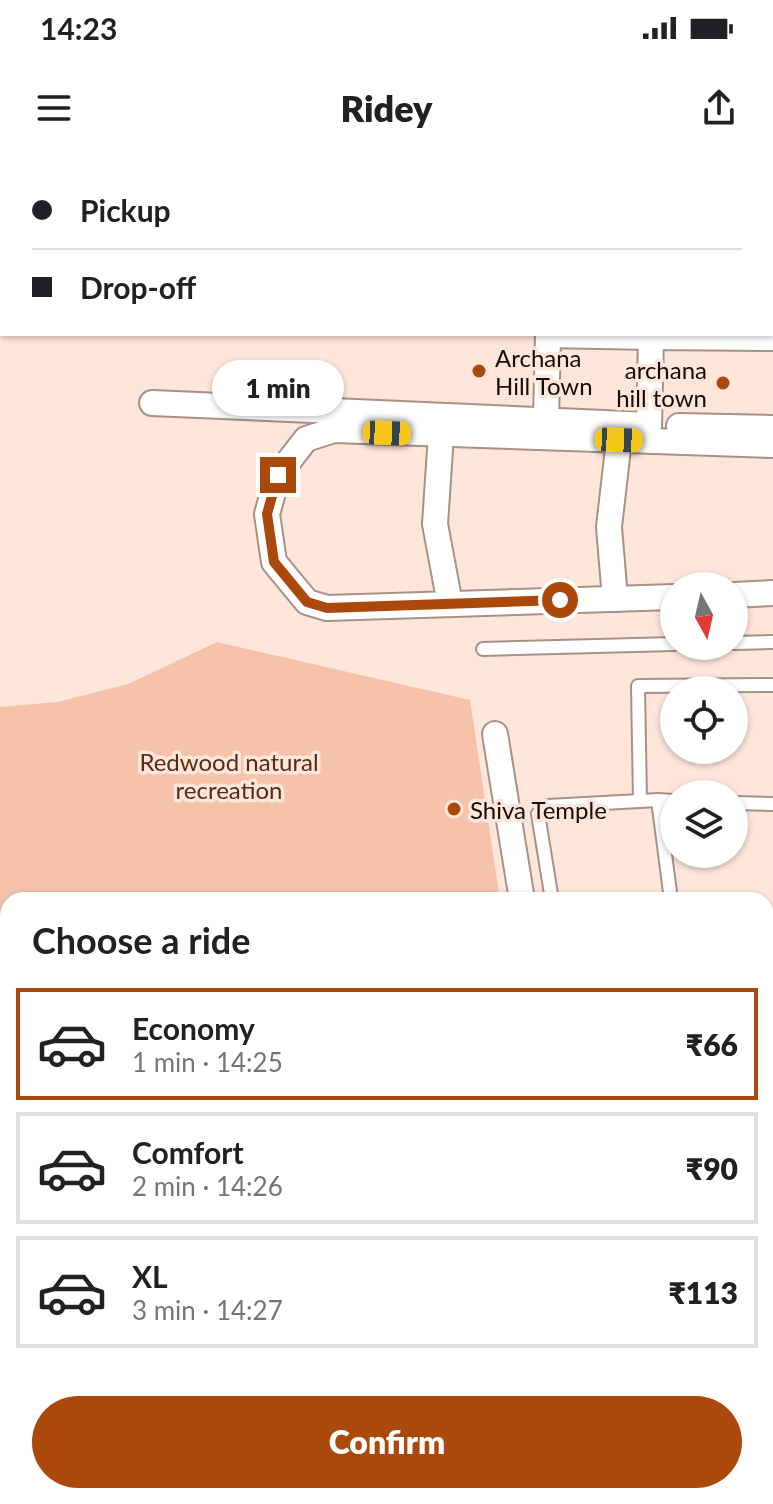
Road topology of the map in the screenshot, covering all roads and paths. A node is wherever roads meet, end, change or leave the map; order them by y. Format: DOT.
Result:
graph roads {
  1 [pos="548,336"];
  2 [pos="600,336"];
  3 [pos="651,337"];
  4 [pos="773,338"];
  5 [pos="152,403"];
  6 [pos="546,420"];
  7 [pos="649,425"];
  8 [pos="773,428"];
  9 [pos="441,435"];
  10 [pos="619,440"];
  11 [pos="773,445"];
  12 [pos="773,593"];
  13 [pos="748,594"];
  14 [pos="660,597"];
  15 [pos="615,599"];
  16 [pos="450,604"];
  17 [pos="773,642"];
  18 [pos="748,643"];
  19 [pos="660,644"];
  20 [pos="483,649"];
  21 [pos="773,685"];
  22 [pos="495,734"];
  23 [pos="658,800"];
  24 [pos="640,801"];
  25 [pos="748,803"];
  26 [pos="773,804"];
  27 [pos="521,892"];
  28 [pos="551,892"];
  29 [pos="670,892"];
  1 -- 6 [label="street"];
  2 -- 3 [label="street"];
  3 -- 4 [label="street"];
  3 -- 7 [label="street"];
  5 -- 6 [label="street"];
  6 -- 7 [label="street"];
  7 -- 8 [label="street"];
  9 -- 10 [label="street"];
  9 -- 16 [label="street"];
  9 -- 16 [label="street"];
  10 -- 11 [label="street"];
  10 -- 15 [label="street"];
  12 -- 13 [label="street"];
  14 -- 15 [label="street"];
  15 -- 16 [label="street"];
  17 -- 18 [label="lane"];
  19 -- 20 [label="lane"];
  21 -- 24 [label="lane"];
  22 -- 27 [label="street"];
  23 -- 24 [label="lane"];
  23 -- 29 [label="lane"];
  24 -- 28 [label="lane"];
  25 -- 26 [label="lane"];
}
